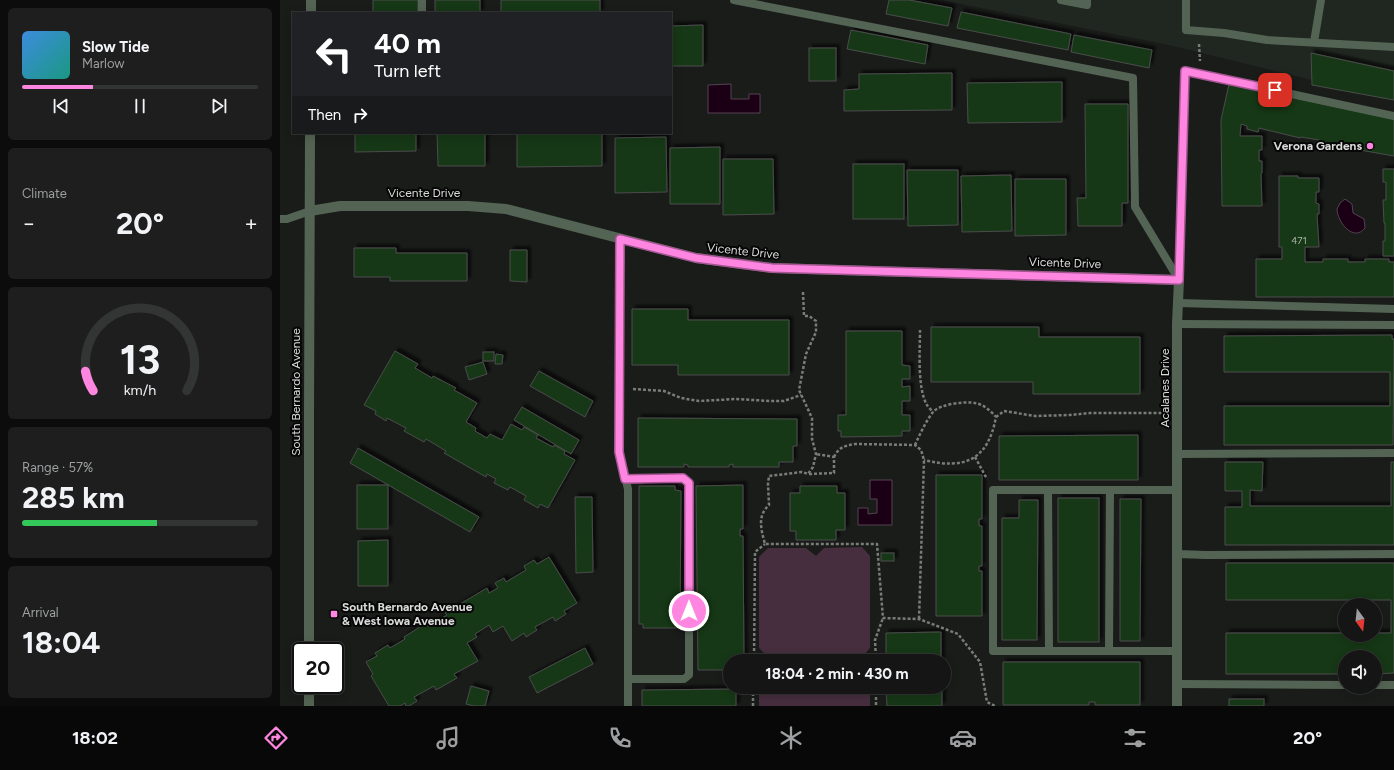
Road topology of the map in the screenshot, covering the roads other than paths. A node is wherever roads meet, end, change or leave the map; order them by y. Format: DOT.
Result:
graph roads {
  1 [pos="311,0"];
  2 [pos="422,0"];
  3 [pos="734,0"];
  4 [pos="1061,0"];
  5 [pos="1087,0"];
  6 [pos="1186,0"];
  7 [pos="1321,0"];
  8 [pos="311,12"];
  9 [pos="422,12"];
  10 [pos="1314,42"];
  11 [pos="1394,47"];
  12 [pos="1394,116"];
  13 [pos="310,134"];
  14 [pos="310,211"];
  15 [pos="280,219"];
  16 [pos="620,239"];
  17 [pos="1179,280"];
  18 [pos="1178,302"];
  19 [pos="1394,308"];
  20 [pos="1177,324"];
  21 [pos="1394,325"];
  22 [pos="1394,453"];
  23 [pos="1178,454"];
  24 [pos="625,479"];
  25 [pos="1048,490"];
  26 [pos="1110,490"];
  27 [pos="1178,490"];
  28 [pos="1177,554"];
  29 [pos="1394,554"];
  30 [pos="309,642"];
  31 [pos="1049,651"];
  32 [pos="1109,651"];
  33 [pos="1177,651"];
  34 [pos="628,679"];
  35 [pos="1177,684"];
  36 [pos="1338,685"];
  37 [pos="1382,685"];
  38 [pos="1394,685"];
  39 [pos="309,694"];
  40 [pos="309,706"];
  41 [pos="628,706"];
  42 [pos="1177,706"];
  1 -- 8 [label="street"];
  2 -- 9 [label="lane"];
  3 -- 17 [label="lane"];
  4 -- 5 [label="lane"];
  6 -- 10 [label="lane"];
  7 -- 10 [label="lane"];
  10 -- 11 [label="lane"];
  12 -- 17 [label="lane, Acalanes Drive"];
  13 -- 14 [label="street, South Bernardo Avenue"];
  14 -- 15 [label="lane"];
  14 -- 16 [label="street, Vicente Drive"];
  14 -- 30 [label="street, South Bernardo Avenue"];
  16 -- 17 [label="street, Vicente Drive"];
  16 -- 24 [label="lane"];
  17 -- 18 [label="street, Acalanes Drive"];
  18 -- 19 [label="lane"];
  18 -- 20 [label="street, Acalanes Drive"];
  20 -- 21 [label="lane"];
  20 -- 23 [label="street, Acalanes Drive"];
  22 -- 23 [label="lane"];
  23 -- 27 [label="street, Acalanes Drive"];
  24 -- 34 [label="lane"];
  24 -- 34 [label="lane"];
  25 -- 26 [label="lane"];
  25 -- 31 [label="lane"];
  25 -- 31 [label="lane"];
  26 -- 27 [label="lane"];
  26 -- 32 [label="lane"];
  27 -- 28 [label="street, Acalanes Drive"];
  28 -- 29 [label="lane"];
  28 -- 33 [label="street, Acalanes Drive"];
  31 -- 32 [label="lane"];
  32 -- 33 [label="lane"];
  33 -- 35 [label="street, Acalanes Drive"];
  34 -- 41 [label="lane"];
  35 -- 36 [label="lane"];
  35 -- 42 [label="street, Acalanes Drive"];
  37 -- 38 [label="lane"];
  39 -- 40 [label="street"];
}
